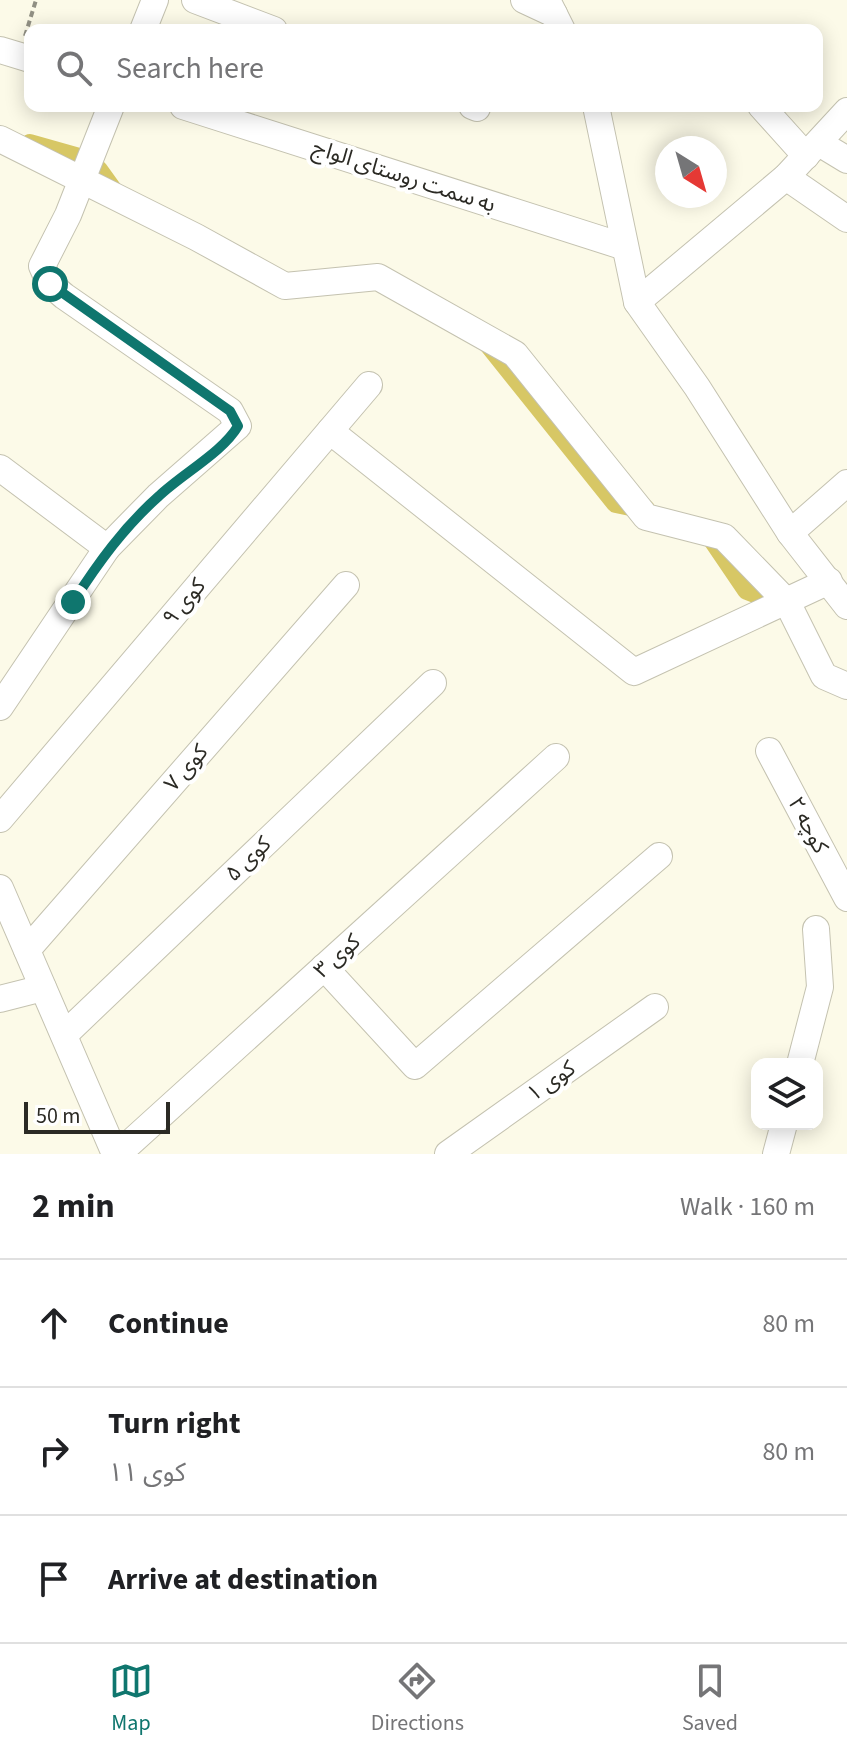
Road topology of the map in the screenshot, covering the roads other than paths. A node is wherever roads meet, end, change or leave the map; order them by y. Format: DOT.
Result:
graph roads {
  1 [pos="155,0"];
  2 [pos="195,0"];
  3 [pos="524,0"];
  4 [pos="558,11"];
  5 [pos="145,24"];
  6 [pos="258,24"];
  7 [pos="847,111"];
  8 [pos="108,112"];
  9 [pos="202,112"];
  10 [pos="597,112"];
  11 [pos="768,112"];
  12 [pos="0,139"];
  13 [pos="813,150"];
  14 [pos="847,160"];
  15 [pos="786,177"];
  16 [pos="80,180"];
  17 [pos="847,219"];
  18 [pos="625,247"];
  19 [pos="637,302"];
  20 [pos="369,385"];
  21 [pos="330,431"];
  22 [pos="0,468"];
  23 [pos="847,483"];
  24 [pos="790,533"];
  25 [pos="107,548"];
  26 [pos="829,581"];
  27 [pos="346,585"];
  28 [pos="787,602"];
  29 [pos="847,606"];
  30 [pos="433,683"];
  31 [pos="847,686"];
  32 [pos="0,707"];
  33 [pos="769,751"];
  34 [pos="556,757"];
  35 [pos="0,819"];
  36 [pos="659,856"];
  37 [pos="0,888"];
  38 [pos="847,898"];
  39 [pos="816,929"];
  40 [pos="27,950"];
  41 [pos="324,967"];
  42 [pos="43,988"];
  43 [pos="0,999"];
  44 [pos="655,1007"];
  45 [pos="64,1035"];
  46 [pos="802,1058"];
  47 [pos="782,1130"];
  48 [pos="116,1154"];
  49 [pos="448,1154"];
  50 [pos="776,1154"];
  1 -- 5 [label="street"];
  2 -- 6 [label="street"];
  3 -- 4 [label="street"];
  7 -- 13 [label="street"];
  8 -- 16 [label="street"];
  9 -- 18 [label="street, به سمت روستای الواج"];
  10 -- 18 [label="street"];
  11 -- 13 [label="street"];
  12 -- 16 [label="street"];
  13 -- 14 [label="street"];
  13 -- 15 [label="street"];
  15 -- 17 [label="street"];
  15 -- 19 [label="street"];
  16 -- 25 [label="street"];
  16 -- 28 [label="street"];
  18 -- 19 [label="street"];
  19 -- 24 [label="street"];
  20 -- 21 [label="street, کوی ۹"];
  21 -- 28 [label="street"];
  21 -- 35 [label="street, کوی ۹"];
  22 -- 25 [label="street"];
  23 -- 24 [label="street"];
  24 -- 26 [label="street"];
  25 -- 32 [label="street"];
  26 -- 28 [label="street"];
  26 -- 29 [label="street"];
  27 -- 40 [label="street, کوی ۷"];
  28 -- 31 [label="street"];
  30 -- 45 [label="street, کوی ۵"];
  33 -- 38 [label="street, کوچه ۲"];
  34 -- 41 [label="street, کوی ۳"];
  36 -- 41 [label="street"];
  37 -- 40 [label="street"];
  39 -- 46 [label="street"];
  40 -- 42 [label="street"];
  41 -- 48 [label="street, کوی ۳"];
  42 -- 43 [label="street"];
  42 -- 45 [label="street"];
  44 -- 49 [label="street, کوی ۱"];
  45 -- 48 [label="street"];
  47 -- 50 [label="street"];
}
